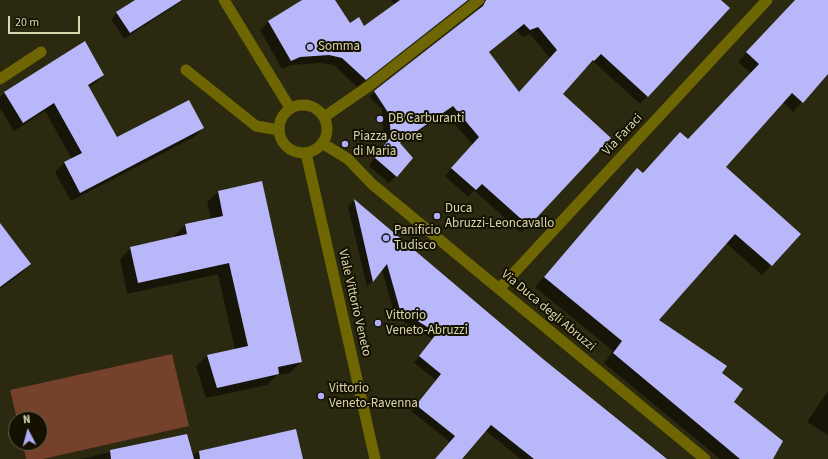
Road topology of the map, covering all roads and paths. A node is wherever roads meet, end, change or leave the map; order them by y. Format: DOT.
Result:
graph roads {
  1 [pos="224,0"];
  2 [pos="479,0"];
  3 [pos="767,0"];
  4 [pos="41,52"];
  5 [pos="186,70"];
  6 [pos="0,79"];
  7 [pos="290,108"];
  8 [pos="324,117"];
  9 [pos="279,130"];
  10 [pos="322,143"];
  11 [pos="306,152"];
  12 [pos="499,289"];
  13 [pos="375,459"];
  14 [pos="705,459"];
  1 -- 7 [label="main road"];
  2 -- 8 [label="main road"];
  3 -- 12 [label="main road, Via Faraci"];
  4 -- 6 [label="main road"];
  5 -- 9 [label="main road"];
  7 -- 8 [label="main road"];
  7 -- 9 [label="main road"];
  8 -- 10 [label="main road"];
  9 -- 11 [label="main road"];
  10 -- 11 [label="main road"];
  10 -- 12 [label="main road, Via Duca degli Abruzzi"];
  11 -- 13 [label="main road, Viale Vittorio Veneto"];
  12 -- 14 [label="main road, Via Duca degli Abruzzi"];
}
